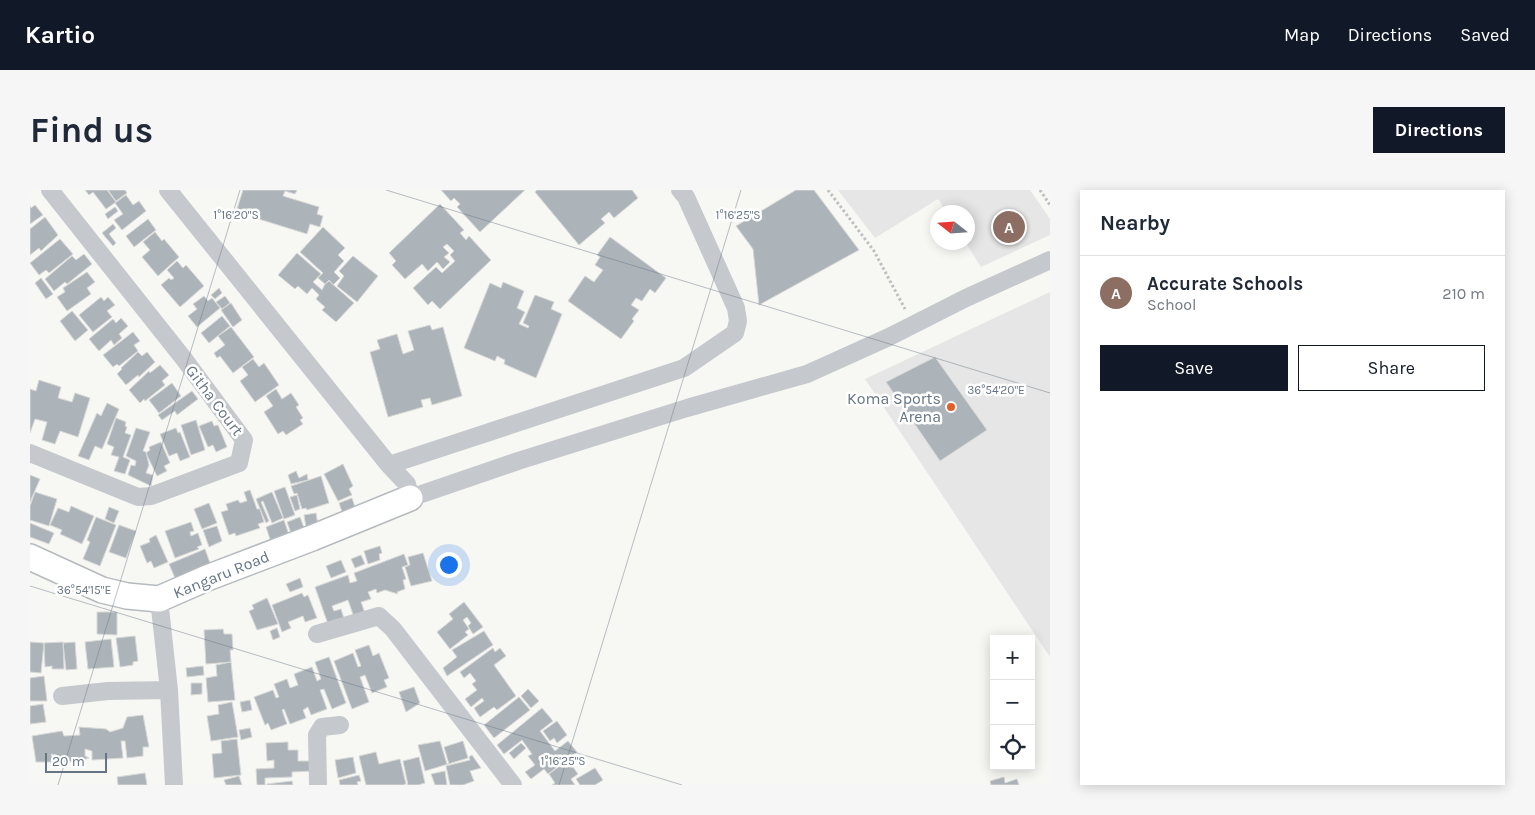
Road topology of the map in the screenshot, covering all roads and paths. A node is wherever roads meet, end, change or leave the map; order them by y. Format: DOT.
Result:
graph roads {
  1 [pos="50,190"];
  2 [pos="168,190"];
  3 [pos="680,190"];
  4 [pos="828,190"];
  5 [pos="1040,190"];
  6 [pos="1050,205"];
  7 [pos="1050,260"];
  8 [pos="913,325"];
  9 [pos="30,453"];
  10 [pos="389,465"];
  11 [pos="410,498"];
  12 [pos="30,557"];
  13 [pos="159,599"];
  14 [pos="317,634"];
  15 [pos="169,690"];
  16 [pos="62,696"];
  17 [pos="340,725"];
  18 [pos="174,785"];
  19 [pos="318,785"];
  20 [pos="513,785"];
  1 -- 9 [label="street, Githa Court"];
  2 -- 10 [label="street"];
  3 -- 10 [label="street"];
  4 -- 8 [label="path"];
  5 -- 6 [label="path"];
  7 -- 8 [label="street"];
  8 -- 11 [label="street"];
  10 -- 11 [label="street"];
  11 -- 13 [label="street, Kangaru Road"];
  12 -- 13 [label="street, Kangaru Road"];
  13 -- 15 [label="street"];
  14 -- 20 [label="street"];
  15 -- 16 [label="street"];
  15 -- 18 [label="street"];
  17 -- 19 [label="street"];
}
